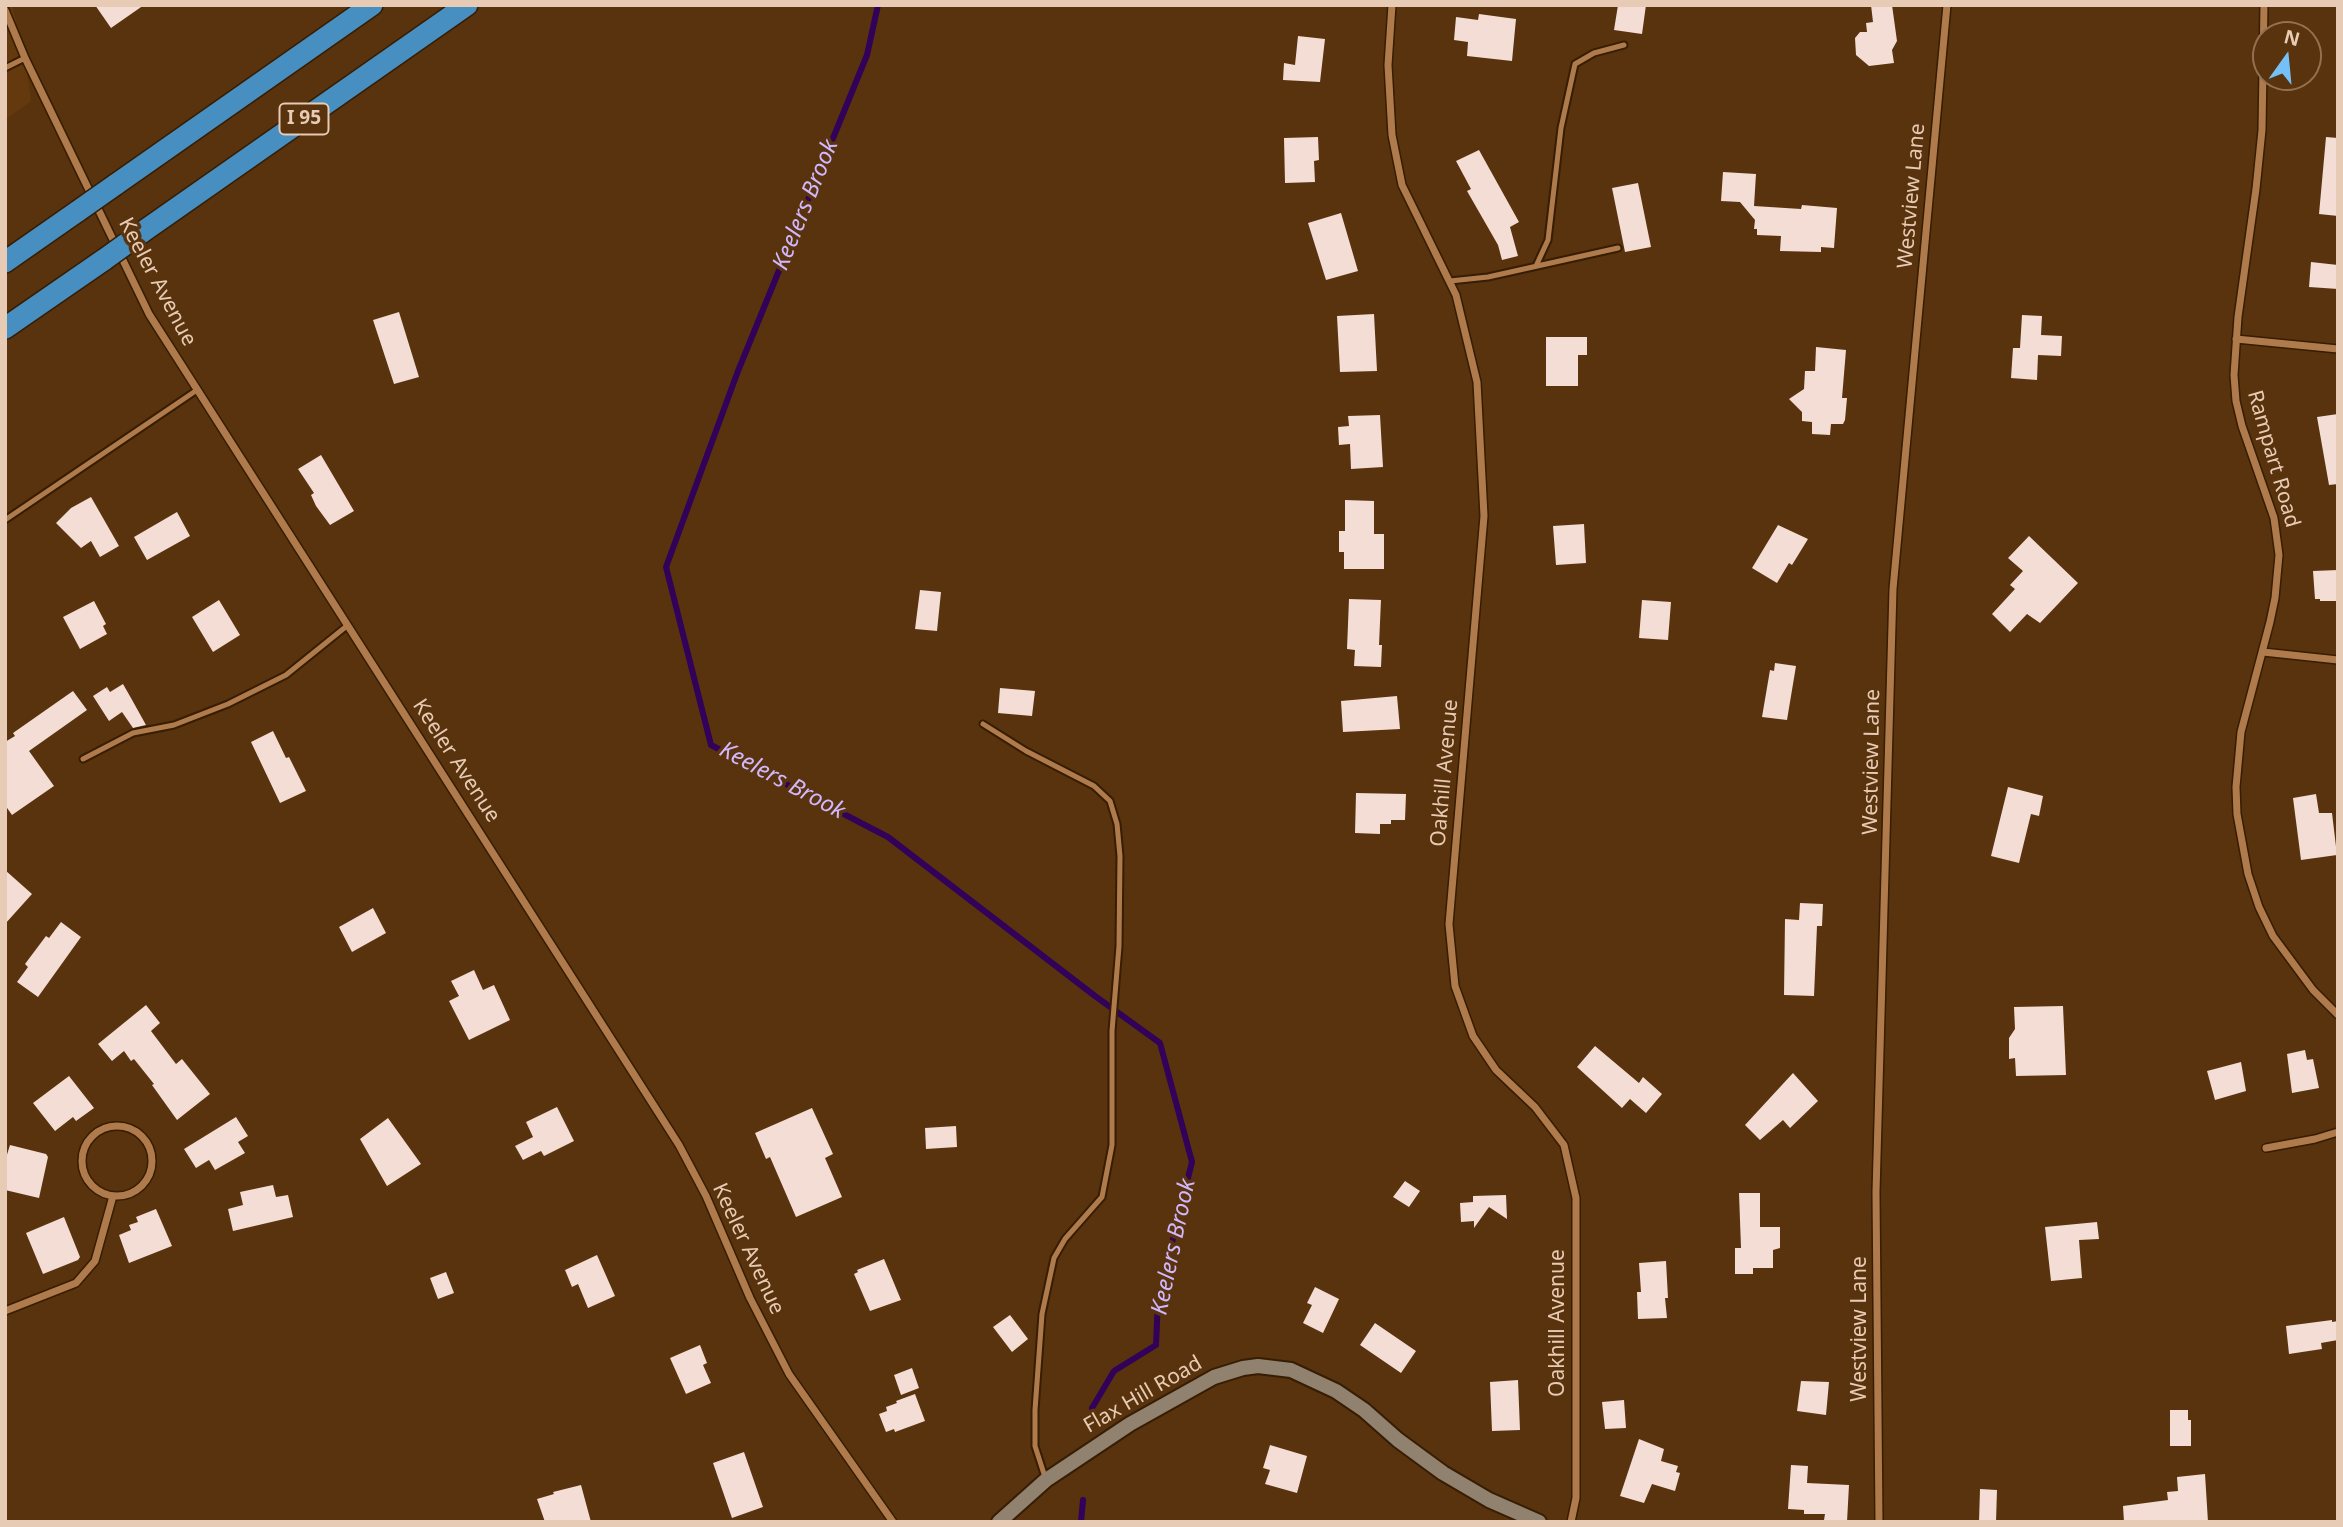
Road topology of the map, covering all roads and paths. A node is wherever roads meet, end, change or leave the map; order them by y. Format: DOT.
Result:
graph roads {
  1 [pos="372,5"];
  2 [pos="467,5"];
  3 [pos="1392,5"];
  4 [pos="1947,5"];
  5 [pos="2264,5"];
  6 [pos="5,10"];
  7 [pos="1624,45"];
  8 [pos="24,58"];
  9 [pos="5,68"];
  10 [pos="1618,248"];
  11 [pos="5,262"];
  12 [pos="1536,266"];
  13 [pos="1450,281"];
  14 [pos="5,328"];
  15 [pos="2236,339"];
  16 [pos="2338,348"];
  17 [pos="197,390"];
  18 [pos="5,520"];
  19 [pos="348,625"];
  20 [pos="2263,652"];
  21 [pos="2338,660"];
  22 [pos="983,724"];
  23 [pos="83,759"];
  24 [pos="2338,1015"];
  25 [pos="2338,1132"];
  26 [pos="2266,1148"];
  27 [pos="113,1196"];
  28 [pos="5,1311"];
  29 [pos="1046,1480"];
  30 [pos="893,1522"];
  31 [pos="999,1522"];
  32 [pos="1539,1522"];
  33 [pos="1571,1522"];
  34 [pos="1879,1522"];
  1 -- 11 [label="highway, I 95, bridge"];
  2 -- 14 [label="highway, I 95, bridge"];
  3 -- 13 [label="street, Oakhill Avenue"];
  4 -- 34 [label="street, Westview Lane"];
  5 -- 15 [label="street, Rampart Road"];
  6 -- 8 [label="street, Keeler Avenue"];
  7 -- 12 [label="lane"];
  8 -- 9 [label="lane"];
  8 -- 17 [label="street, Keeler Avenue"];
  10 -- 12 [label="lane"];
  12 -- 13 [label="lane"];
  13 -- 33 [label="street, Oakhill Avenue"];
  15 -- 16 [label="street"];
  15 -- 20 [label="street, Rampart Road"];
  17 -- 18 [label="lane"];
  17 -- 19 [label="street, Keeler Avenue"];
  19 -- 23 [label="lane"];
  19 -- 30 [label="street, Keeler Avenue"];
  20 -- 21 [label="street"];
  20 -- 24 [label="street, Rampart Road"];
  22 -- 29 [label="lane"];
  25 -- 26 [label="street"];
  27 -- 27 [label="street"];
  27 -- 28 [label="street"];
  29 -- 31 [label="main road, Flax Hill Road"];
  29 -- 32 [label="main road, Flax Hill Road"];
}
